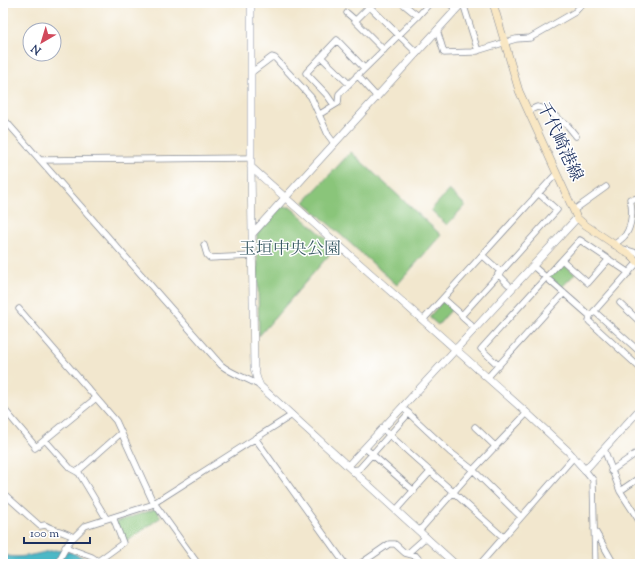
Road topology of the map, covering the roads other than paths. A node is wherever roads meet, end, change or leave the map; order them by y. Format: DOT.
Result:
graph roads {
  1 [pos="251,3"];
  2 [pos="402,3"];
  3 [pos="430,3"];
  4 [pos="449,3"];
  5 [pos="462,3"];
  6 [pos="493,3"];
  7 [pos="583,3"];
  8 [pos="371,5"];
  9 [pos="456,9"];
  10 [pos="347,13"];
  11 [pos="418,16"];
  12 [pos="355,20"];
  13 [pos="437,30"];
  14 [pos="399,35"];
  15 [pos="504,43"];
  16 [pos="384,50"];
  17 [pos="478,51"];
  18 [pos="417,53"];
  19 [pos="321,57"];
  20 [pos="364,68"];
  21 [pos="252,72"];
  22 [pos="357,75"];
  23 [pos="349,84"];
  24 [pos="377,97"];
  25 [pos="334,105"];
  26 [pos="528,111"];
  27 [pos="320,114"];
  28 [pos="3,118"];
  29 [pos="576,136"];
  30 [pos="334,143"];
  31 [pos="251,158"];
  32 [pos="40,160"];
  33 [pos="251,167"];
  34 [pos="556,174"];
  35 [pos="606,187"];
  36 [pos="538,193"];
  37 [pos="640,197"];
  38 [pos="285,198"];
  39 [pos="574,210"];
  40 [pos="577,218"];
  41 [pos="253,233"];
  42 [pos="204,245"];
  43 [pos="615,245"];
  44 [pos="640,254"];
  45 [pos="482,255"];
  46 [pos="254,256"];
  47 [pos="609,259"];
  48 [pos="562,260"];
  49 [pos="639,263"];
  50 [pos="533,266"];
  51 [pos="629,272"];
  52 [pos="500,273"];
  53 [pos="546,277"];
  54 [pos="508,284"];
  55 [pos="564,293"];
  56 [pos="443,298"];
  57 [pos="620,303"];
  58 [pos="19,309"];
  59 [pos="594,311"];
  60 [pos="462,314"];
  61 [pos="590,316"];
  62 [pos="423,320"];
  63 [pos="640,322"];
  64 [pos="470,325"];
  65 [pos="456,348"];
  66 [pos="640,352"];
  67 [pos="498,366"];
  68 [pos="640,368"];
  69 [pos="488,377"];
  70 [pos="260,386"];
  71 [pos="96,398"];
  72 [pos="3,408"];
  73 [pos="403,408"];
  74 [pos="640,409"];
  75 [pos="409,413"];
  76 [pos="527,413"];
  77 [pos="292,415"];
  78 [pos="475,427"];
  79 [pos="383,429"];
  80 [pos="121,433"];
  81 [pos="389,435"];
  82 [pos="255,438"];
  83 [pos="45,440"];
  84 [pos="496,447"];
  85 [pos="365,448"];
  86 [pos="604,449"];
  87 [pos="640,453"];
  88 [pos="372,454"];
  89 [pos="573,458"];
  90 [pos="350,468"];
  91 [pos="473,470"];
  92 [pos="585,470"];
  93 [pos="611,471"];
  94 [pos="77,472"];
  95 [pos="430,472"];
  96 [pos="639,478"];
  97 [pos="620,490"];
  98 [pos="414,491"];
  99 [pos="3,493"];
  100 [pos="453,493"];
  101 [pos="154,502"];
  102 [pos="396,510"];
  103 [pos="113,517"];
  104 [pos="521,517"];
  105 [pos="106,518"];
  106 [pos="640,522"];
  107 [pos="593,527"];
  108 [pos="419,531"];
  109 [pos="73,537"];
  110 [pos="426,537"];
  111 [pos="503,538"];
  112 [pos="65,547"];
  113 [pos="408,553"];
  114 [pos="100,562"];
  115 [pos="57,564"];
  116 [pos="198,564"];
  117 [pos="345,564"];
  118 [pos="360,564"];
  119 [pos="423,564"];
  120 [pos="455,564"];
  121 [pos="480,564"];
  122 [pos="595,564"];
  123 [pos="614,564"];
  1 -- 21 [label="street"];
  2 -- 11 [label="street"];
  3 -- 11 [label="street"];
  4 -- 9 [label="street"];
  5 -- 9 [label="street"];
  5 -- 17 [label="street"];
  6 -- 15 [label="main road, 千代崎港線"];
  7 -- 15 [label="street"];
  8 -- 12 [label="street"];
  8 -- 14 [label="street"];
  9 -- 13 [label="street"];
  10 -- 12 [label="street"];
  11 -- 14 [label="street"];
  12 -- 16 [label="street"];
  13 -- 17 [label="street"];
  13 -- 18 [label="street"];
  14 -- 16 [label="street"];
  14 -- 18 [label="street"];
  15 -- 17 [label="street"];
  15 -- 26 [label="main road, 千代崎港線"];
  16 -- 20 [label="street"];
  18 -- 24 [label="street"];
  19 -- 20 [label="street"];
  19 -- 23 [label="street"];
  19 -- 25 [label="street"];
  20 -- 22 [label="street"];
  21 -- 27 [label="street"];
  21 -- 31 [label="street"];
  22 -- 23 [label="street"];
  22 -- 24 [label="street"];
  23 -- 25 [label="street"];
  24 -- 30 [label="street"];
  25 -- 27 [label="street"];
  26 -- 29 [label="street"];
  26 -- 34 [label="main road, 千代崎港線"];
  27 -- 30 [label="street"];
  28 -- 32 [label="street"];
  30 -- 38 [label="street"];
  31 -- 32 [label="street"];
  31 -- 33 [label="street"];
  32 -- 70 [label="street"];
  33 -- 38 [label="street"];
  33 -- 41 [label="street"];
  34 -- 36 [label="street"];
  34 -- 39 [label="main road, 千代崎港線"];
  35 -- 39 [label="street"];
  36 -- 45 [label="street"];
  36 -- 52 [label="street"];
  37 -- 43 [label="street"];
  38 -- 41 [label="street"];
  38 -- 62 [label="street"];
  39 -- 40 [label="main road, 千代崎港線"];
  40 -- 43 [label="main road"];
  40 -- 50 [label="street"];
  41 -- 46 [label="street"];
  42 -- 46 [label="street"];
  43 -- 44 [label="street"];
  43 -- 49 [label="main road"];
  45 -- 52 [label="street"];
  45 -- 56 [label="street"];
  46 -- 70 [label="street"];
  47 -- 48 [label="street"];
  47 -- 48 [label="street"];
  47 -- 51 [label="street"];
  48 -- 53 [label="street"];
  49 -- 51 [label="street"];
  50 -- 53 [label="street"];
  50 -- 65 [label="street"];
  51 -- 59 [label="street"];
  52 -- 54 [label="street"];
  52 -- 60 [label="street"];
  53 -- 55 [label="street"];
  53 -- 67 [label="street"];
  55 -- 61 [label="street"];
  55 -- 67 [label="street"];
  56 -- 60 [label="street"];
  56 -- 62 [label="street"];
  57 -- 63 [label="street"];
  58 -- 71 [label="street"];
  59 -- 61 [label="street"];
  59 -- 66 [label="street"];
  60 -- 64 [label="street"];
  61 -- 68 [label="street"];
  62 -- 65 [label="street"];
  65 -- 69 [label="street"];
  65 -- 73 [label="street"];
  67 -- 69 [label="street"];
  69 -- 76 [label="street"];
  70 -- 77 [label="street"];
  71 -- 80 [label="street"];
  71 -- 83 [label="street"];
  72 -- 83 [label="street"];
  73 -- 75 [label="street"];
  73 -- 79 [label="street"];
  74 -- 86 [label="street"];
  75 -- 81 [label="street"];
  75 -- 91 [label="street"];
  76 -- 84 [label="street"];
  76 -- 89 [label="street"];
  77 -- 82 [label="street"];
  77 -- 90 [label="street"];
  78 -- 84 [label="street"];
  79 -- 81 [label="street"];
  79 -- 85 [label="street"];
  80 -- 94 [label="street"];
  80 -- 101 [label="street"];
  81 -- 88 [label="street"];
  81 -- 95 [label="street"];
  82 -- 101 [label="street"];
  82 -- 117 [label="street"];
  83 -- 94 [label="street"];
  84 -- 91 [label="street"];
  85 -- 88 [label="street"];
  85 -- 90 [label="street"];
  86 -- 92 [label="street"];
  86 -- 93 [label="street"];
  87 -- 93 [label="street"];
  88 -- 90 [label="street"];
  88 -- 98 [label="street"];
  89 -- 92 [label="street"];
  89 -- 104 [label="street"];
  90 -- 102 [label="street"];
  91 -- 100 [label="street"];
  91 -- 104 [label="street"];
  92 -- 107 [label="street"];
  93 -- 97 [label="street"];
  94 -- 105 [label="street"];
  95 -- 98 [label="street"];
  95 -- 100 [label="street"];
  96 -- 97 [label="street"];
  97 -- 106 [label="street"];
  98 -- 102 [label="street"];
  99 -- 109 [label="street"];
  100 -- 108 [label="street"];
  100 -- 111 [label="street"];
  101 -- 103 [label="street"];
  101 -- 116 [label="street"];
  102 -- 108 [label="street"];
  103 -- 105 [label="street"];
  103 -- 114 [label="street"];
  104 -- 111 [label="street"];
  105 -- 109 [label="street"];
  107 -- 122 [label="street"];
  107 -- 123 [label="street"];
  108 -- 110 [label="street"];
  109 -- 112 [label="street"];
  110 -- 113 [label="street"];
  110 -- 120 [label="street"];
  111 -- 121 [label="street"];
  112 -- 114 [label="street"];
  112 -- 115 [label="street"];
  113 -- 118 [label="street"];
  113 -- 119 [label="street"];
}
